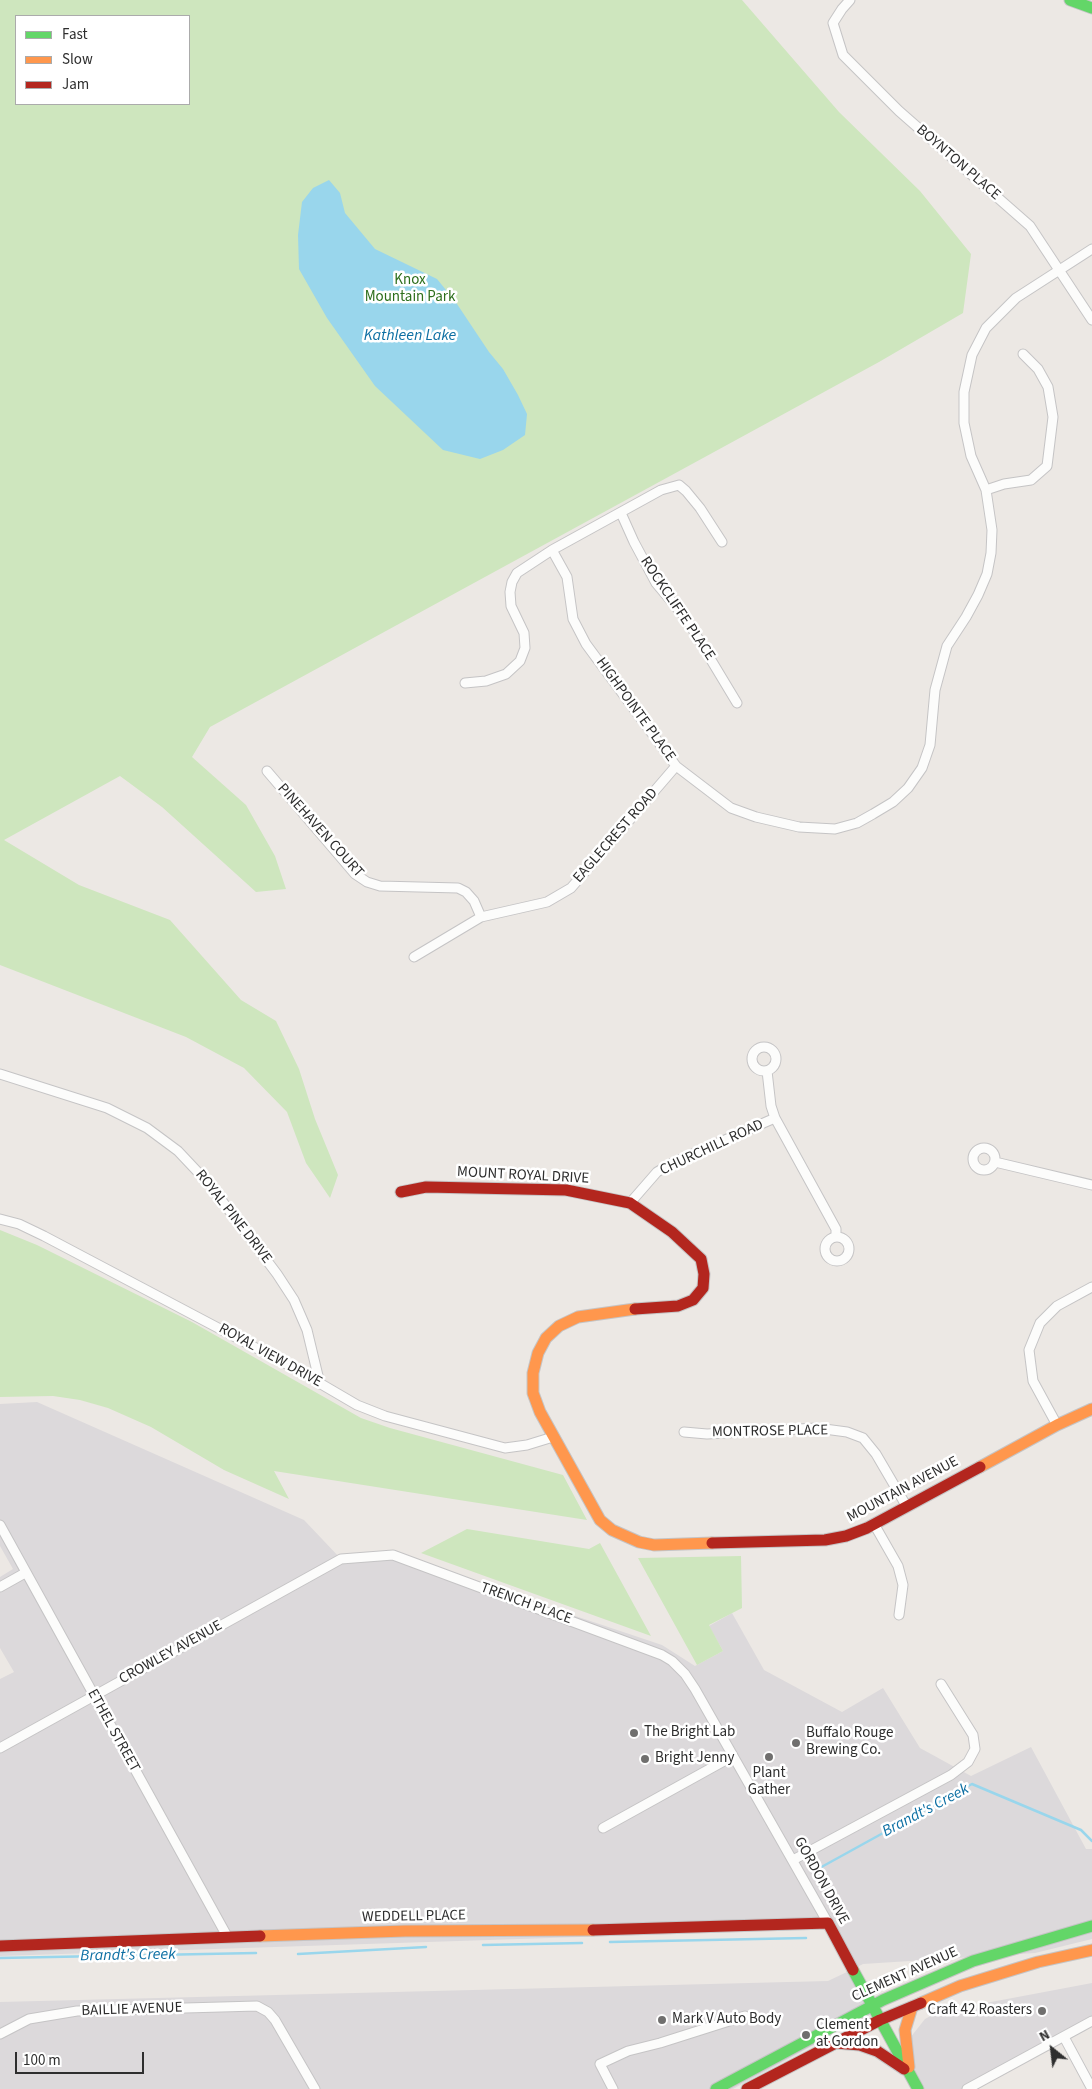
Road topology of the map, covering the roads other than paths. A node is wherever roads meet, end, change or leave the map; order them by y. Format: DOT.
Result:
graph roads {
  1 [pos="850,0"];
  2 [pos="1070,0"];
  3 [pos="1092,8"];
  4 [pos="1092,249"];
  5 [pos="1060,268"];
  6 [pos="1092,320"];
  7 [pos="1023,354"];
  8 [pos="986,490"];
  9 [pos="621,513"];
  10 [pos="722,542"];
  11 [pos="552,550"];
  12 [pos="465,683"];
  13 [pos="736,703"];
  14 [pos="676,766"];
  15 [pos="266,771"];
  16 [pos="481,918"];
  17 [pos="414,957"];
  18 [pos="766,1071"];
  19 [pos="0,1074"];
  20 [pos="776,1118"];
  21 [pos="995,1162"];
  22 [pos="1092,1185"];
  23 [pos="401,1192"];
  24 [pos="630,1203"];
  25 [pos="0,1219"];
  26 [pos="836,1237"];
  27 [pos="1092,1287"];
  28 [pos="320,1384"];
  29 [pos="1092,1409"];
  30 [pos="1057,1425"];
  31 [pos="684,1432"];
  32 [pos="553,1437"];
  33 [pos="906,1507"];
  34 [pos="874,1524"];
  35 [pos="0,1525"];
  36 [pos="654,1545"];
  37 [pos="341,1559"];
  38 [pos="25,1572"];
  39 [pos="0,1586"];
  40 [pos="899,1615"];
  41 [pos="941,1684"];
  42 [pos="695,1689"];
  43 [pos="94,1696"];
  44 [pos="0,1748"];
  45 [pos="733,1756"];
  46 [pos="603,1828"];
  47 [pos="793,1860"];
  48 [pos="828,1923"];
  49 [pos="1092,1926"];
  50 [pos="227,1936"];
  51 [pos="0,1946"];
  52 [pos="1092,1950"];
  53 [pos="872,2005"];
  54 [pos="912,2007"];
  55 [pos="745,2016"];
  56 [pos="880,2020"];
  57 [pos="1092,2022"];
  58 [pos="0,2034"];
  59 [pos="1064,2037"];
  60 [pos="834,2043"];
  61 [pos="910,2074"];
  62 [pos="740,2075"];
  63 [pos="315,2089"];
  64 [pos="613,2089"];
  65 [pos="716,2089"];
  66 [pos="724,2089"];
  67 [pos="747,2089"];
  68 [pos="918,2089"];
  69 [pos="967,2089"];
  70 [pos="1092,2089"];
  1 -- 5 [label="street, BOYNTON PLACE"];
  2 -- 3 [label="street"];
  4 -- 5 [label="street, HIGHPOINTE PLACE"];
  5 -- 6 [label="street, BOYNTON PLACE"];
  5 -- 8 [label="street, HIGHPOINTE PLACE"];
  7 -- 8 [label="street"];
  8 -- 14 [label="street, HIGHPOINTE PLACE"];
  9 -- 10 [label="street"];
  9 -- 11 [label="street"];
  9 -- 13 [label="street, ROCKCLIFFE PLACE"];
  11 -- 12 [label="street"];
  11 -- 14 [label="street, HIGHPOINTE PLACE"];
  14 -- 16 [label="street, EAGLECREST ROAD"];
  15 -- 16 [label="street, PINEHAVEN COURT"];
  16 -- 17 [label="street, EAGLECREST ROAD"];
  18 -- 20 [label="street"];
  19 -- 28 [label="street, ROYAL PINE DRIVE"];
  20 -- 24 [label="street, CHURCHILL ROAD"];
  20 -- 26 [label="street"];
  21 -- 22 [label="street"];
  23 -- 24 [label="street, MOUNT ROYAL DRIVE"];
  24 -- 32 [label="street, MOUNT ROYAL DRIVE"];
  25 -- 28 [label="street, ROYAL VIEW DRIVE"];
  27 -- 30 [label="street"];
  28 -- 32 [label="street, ROYAL VIEW DRIVE"];
  29 -- 30 [label="street, MOUNTAIN AVENUE"];
  30 -- 33 [label="street, MOUNTAIN AVENUE"];
  31 -- 33 [label="street, MONTROSE PLACE"];
  32 -- 36 [label="street, MOUNT ROYAL DRIVE"];
  33 -- 34 [label="street, MOUNTAIN AVENUE"];
  34 -- 36 [label="street, MOUNTAIN AVENUE"];
  34 -- 40 [label="street"];
  35 -- 38 [label="street, ETHEL STREET"];
  37 -- 42 [label="street, TRENCH PLACE"];
  37 -- 43 [label="street, CROWLEY AVENUE"];
  38 -- 39 [label="street"];
  38 -- 43 [label="street, ETHEL STREET"];
  41 -- 47 [label="street"];
  42 -- 45 [label="street, GORDON DRIVE"];
  43 -- 44 [label="street, CROWLEY AVENUE"];
  43 -- 50 [label="street, ETHEL STREET"];
  45 -- 46 [label="street"];
  45 -- 47 [label="street, GORDON DRIVE"];
  47 -- 48 [label="street, GORDON DRIVE"];
  48 -- 50 [label="street, WEDDELL PLACE"];
  48 -- 53 [label="street, GORDON DRIVE"];
  49 -- 53 [label="street, CLEMENT AVENUE"];
  50 -- 51 [label="street, WEDDELL PLACE"];
  52 -- 54 [label="street, CLEMENT AVENUE"];
  53 -- 56 [label="street, GORDON DRIVE"];
  53 -- 62 [label="street, CLEMENT AVENUE"];
  54 -- 56 [label="street, CLEMENT AVENUE"];
  54 -- 61 [label="street"];
  55 -- 64 [label="street"];
  56 -- 60 [label="street, CLEMENT AVENUE"];
  56 -- 61 [label="street, GORDON DRIVE"];
  57 -- 59 [label="street"];
  58 -- 63 [label="street, BAILLIE AVENUE"];
  59 -- 69 [label="street"];
  59 -- 70 [label="street"];
  60 -- 61 [label="street"];
  60 -- 67 [label="street, CLEMENT AVENUE"];
  61 -- 68 [label="street, GORDON DRIVE"];
  62 -- 65 [label="street, CLEMENT AVENUE"];
  62 -- 66 [label="street, CLEMENT AVENUE"];
}
